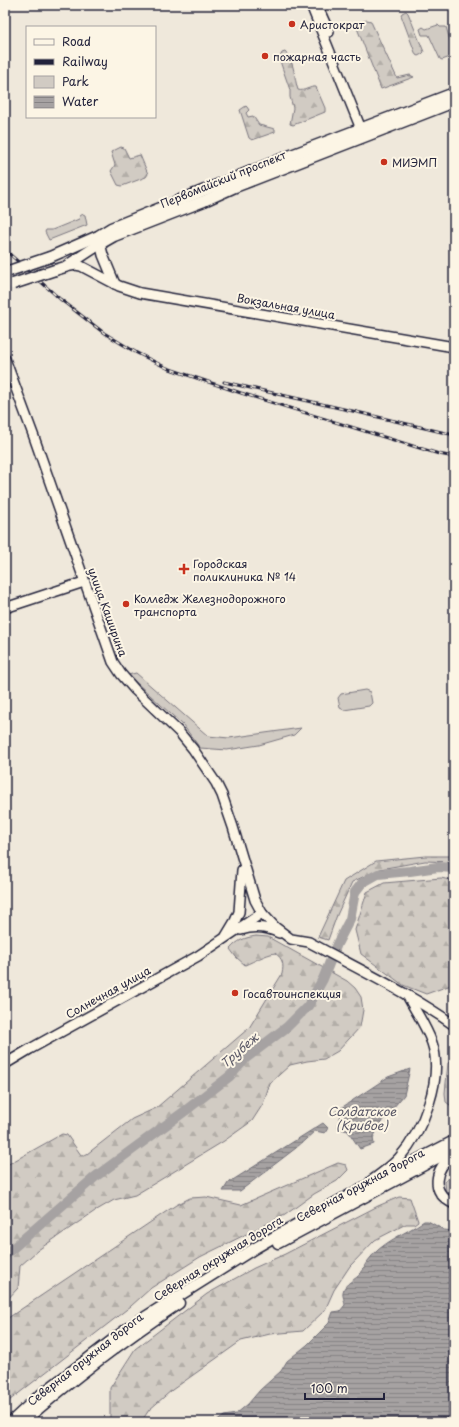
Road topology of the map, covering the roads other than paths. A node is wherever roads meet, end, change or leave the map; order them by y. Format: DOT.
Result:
graph roads {
  1 [pos="311,5"];
  2 [pos="317,5"];
  3 [pos="454,93"];
  4 [pos="454,102"];
  5 [pos="365,132"];
  6 [pos="99,240"];
  7 [pos="89,252"];
  8 [pos="108,268"];
  9 [pos="60,269"];
  10 [pos="7,271"];
  11 [pos="95,274"];
  12 [pos="115,284"];
  13 [pos="9,285"];
  14 [pos="454,347"];
  15 [pos="5,359"];
  16 [pos="84,582"];
  17 [pos="5,608"];
  18 [pos="242,861"];
  19 [pos="262,913"];
  20 [pos="232,934"];
  21 [pos="291,939"];
  22 [pos="223,940"];
  23 [pos="407,996"];
  24 [pos="433,1010"];
  25 [pos="454,1017"];
  26 [pos="454,1026"];
  27 [pos="5,1064"];
  28 [pos="454,1141"];
  29 [pos="454,1150"];
  30 [pos="454,1154"];
  31 [pos="361,1189"];
  32 [pos="454,1204"];
  33 [pos="11,1422"];
  34 [pos="23,1422"];
  1 -- 5 [label="main road"];
  2 -- 5 [label="main road"];
  3 -- 5 [label="main road, Первомайский проспект"];
  4 -- 5 [label="main road, Первомайский проспект"];
  5 -- 6 [label="main road, Первомайский проспект"];
  6 -- 7 [label="main road, Первомайский проспект"];
  6 -- 8 [label="main road"];
  6 -- 10 [label="main road, Первомайский проспект, bridge"];
  7 -- 9 [label="main road, Первомайский проспект"];
  7 -- 11 [label="main road"];
  8 -- 11 [label="main road"];
  8 -- 12 [label="main road"];
  9 -- 11 [label="main road, Вокзальная улица"];
  9 -- 13 [label="main road, Первомайский проспект, bridge"];
  11 -- 12 [label="main road, Вокзальная улица"];
  12 -- 14 [label="main road, Вокзальная улица"];
  15 -- 16 [label="main road, улица Каширина"];
  16 -- 17 [label="main road"];
  16 -- 18 [label="main road, улица Каширина"];
  18 -- 19 [label="main road, улица Каширина"];
  18 -- 22 [label="main road, Солнечная улица"];
  19 -- 20 [label="main road, Солнечная улица"];
  19 -- 21 [label="main road"];
  20 -- 21 [label="main road"];
  20 -- 22 [label="main road, Солнечная улица"];
  21 -- 23 [label="main road"];
  22 -- 27 [label="main road, Солнечная улица"];
  23 -- 24 [label="main road"];
  23 -- 31 [label="main road"];
  24 -- 25 [label="main road"];
  24 -- 26 [label="main road"];
  28 -- 31 [label="main road, Северная окружная дорога"];
  29 -- 34 [label="main road, Северная оружная дорога"];
  30 -- 32 [label="main road"];
  31 -- 33 [label="main road, Северная окружная дорога"];
}
